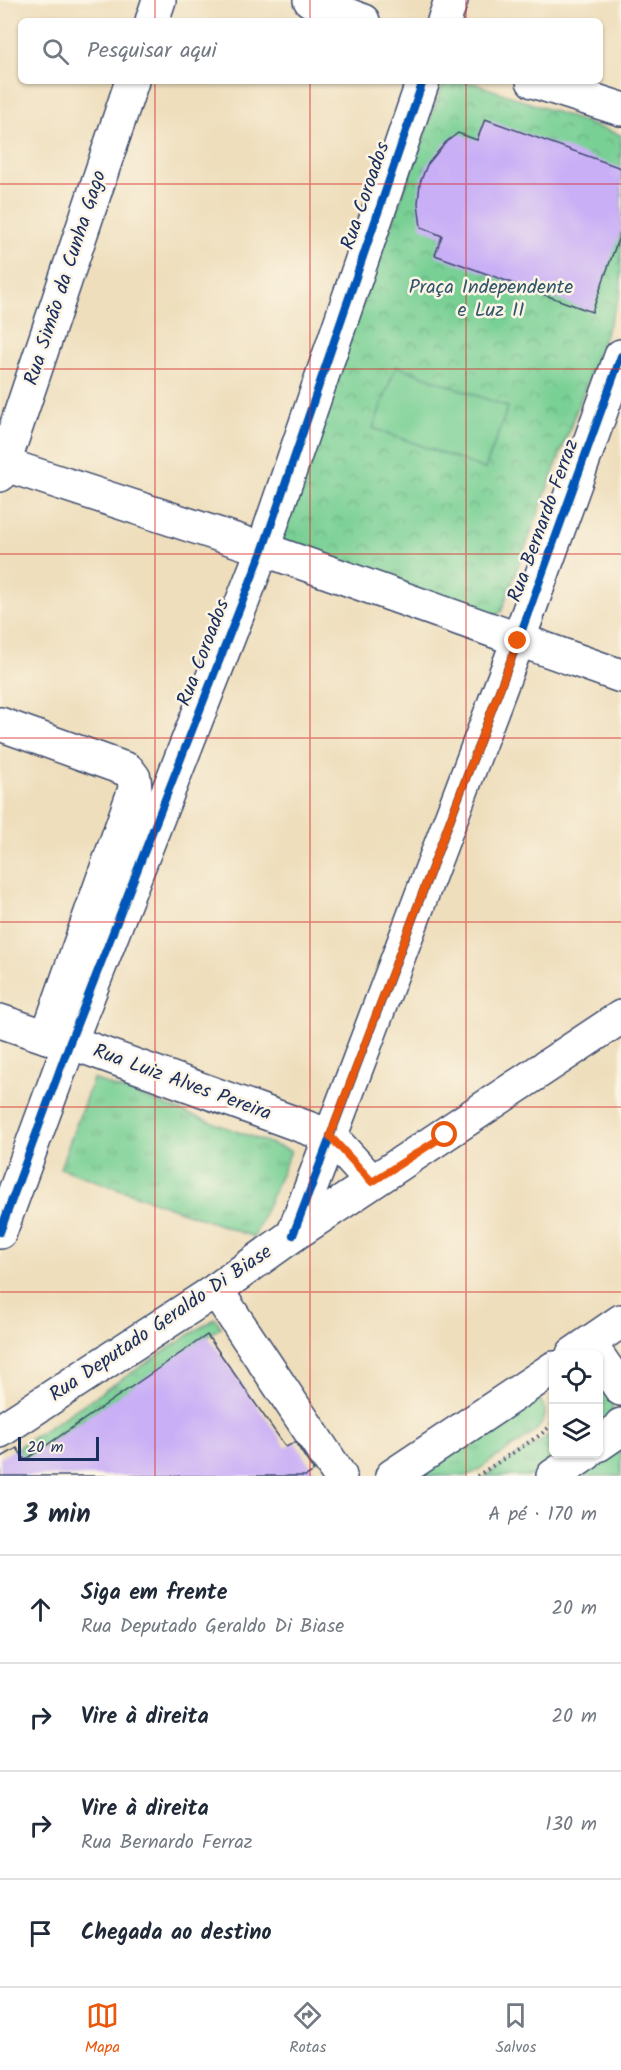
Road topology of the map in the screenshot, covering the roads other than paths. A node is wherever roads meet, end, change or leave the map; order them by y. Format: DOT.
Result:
graph roads {
  1 [pos="159,0"];
  2 [pos="310,0"];
  3 [pos="451,0"];
  4 [pos="153,18"];
  5 [pos="355,18"];
  6 [pos="445,18"];
  7 [pos="131,84"];
  8 [pos="422,84"];
  9 [pos="542,84"];
  10 [pos="621,109"];
  11 [pos="621,356"];
  12 [pos="1,468"];
  13 [pos="263,549"];
  14 [pos="518,641"];
  15 [pos="621,676"];
  16 [pos="0,724"];
  17 [pos="621,1017"];
  18 [pos="0,1021"];
  19 [pos="58,1040"];
  20 [pos="330,1136"];
  21 [pos="372,1182"];
  22 [pos="0,1232"];
  23 [pos="293,1235"];
  24 [pos="216,1290"];
  25 [pos="621,1321"];
  26 [pos="592,1350"];
  27 [pos="603,1368"];
  28 [pos="549,1371"];
  29 [pos="621,1389"];
  30 [pos="621,1425"];
  31 [pos="0,1431"];
  32 [pos="603,1442"];
  33 [pos="580,1458"];
  34 [pos="340,1476"];
  35 [pos="392,1476"];
  36 [pos="553,1476"];
  1 -- 4 [label="street"];
  2 -- 5 [label="street"];
  3 -- 6 [label="street"];
  7 -- 12 [label="street, Rua Simão da Cunha Gago"];
  8 -- 13 [label="street, Rua Coroados"];
  9 -- 10 [label="street"];
  11 -- 14 [label="street, Rua Bernardo Ferraz"];
  12 -- 13 [label="street"];
  13 -- 14 [label="street"];
  13 -- 19 [label="street, Rua Coroados"];
  14 -- 15 [label="street"];
  14 -- 20 [label="street, Rua Bernardo Ferraz"];
  16 -- 19 [label="street"];
  17 -- 21 [label="street, Rua Deputado Geraldo Di Biase"];
  18 -- 19 [label="street, Rua Luiz Alves Pereira"];
  19 -- 20 [label="street, Rua Luiz Alves Pereira"];
  19 -- 22 [label="street, Rua Coroados"];
  20 -- 21 [label="street"];
  20 -- 23 [label="street, Rua Bernardo Ferraz"];
  21 -- 23 [label="street, Rua Deputado Geraldo Di Biase"];
  23 -- 24 [label="street, Rua Deputado Geraldo Di Biase"];
  24 -- 31 [label="street, Rua Deputado Geraldo Di Biase"];
  24 -- 34 [label="street"];
  25 -- 26 [label="street"];
  27 -- 29 [label="street"];
  28 -- 35 [label="street"];
  30 -- 32 [label="street"];
  33 -- 36 [label="street"];
}
